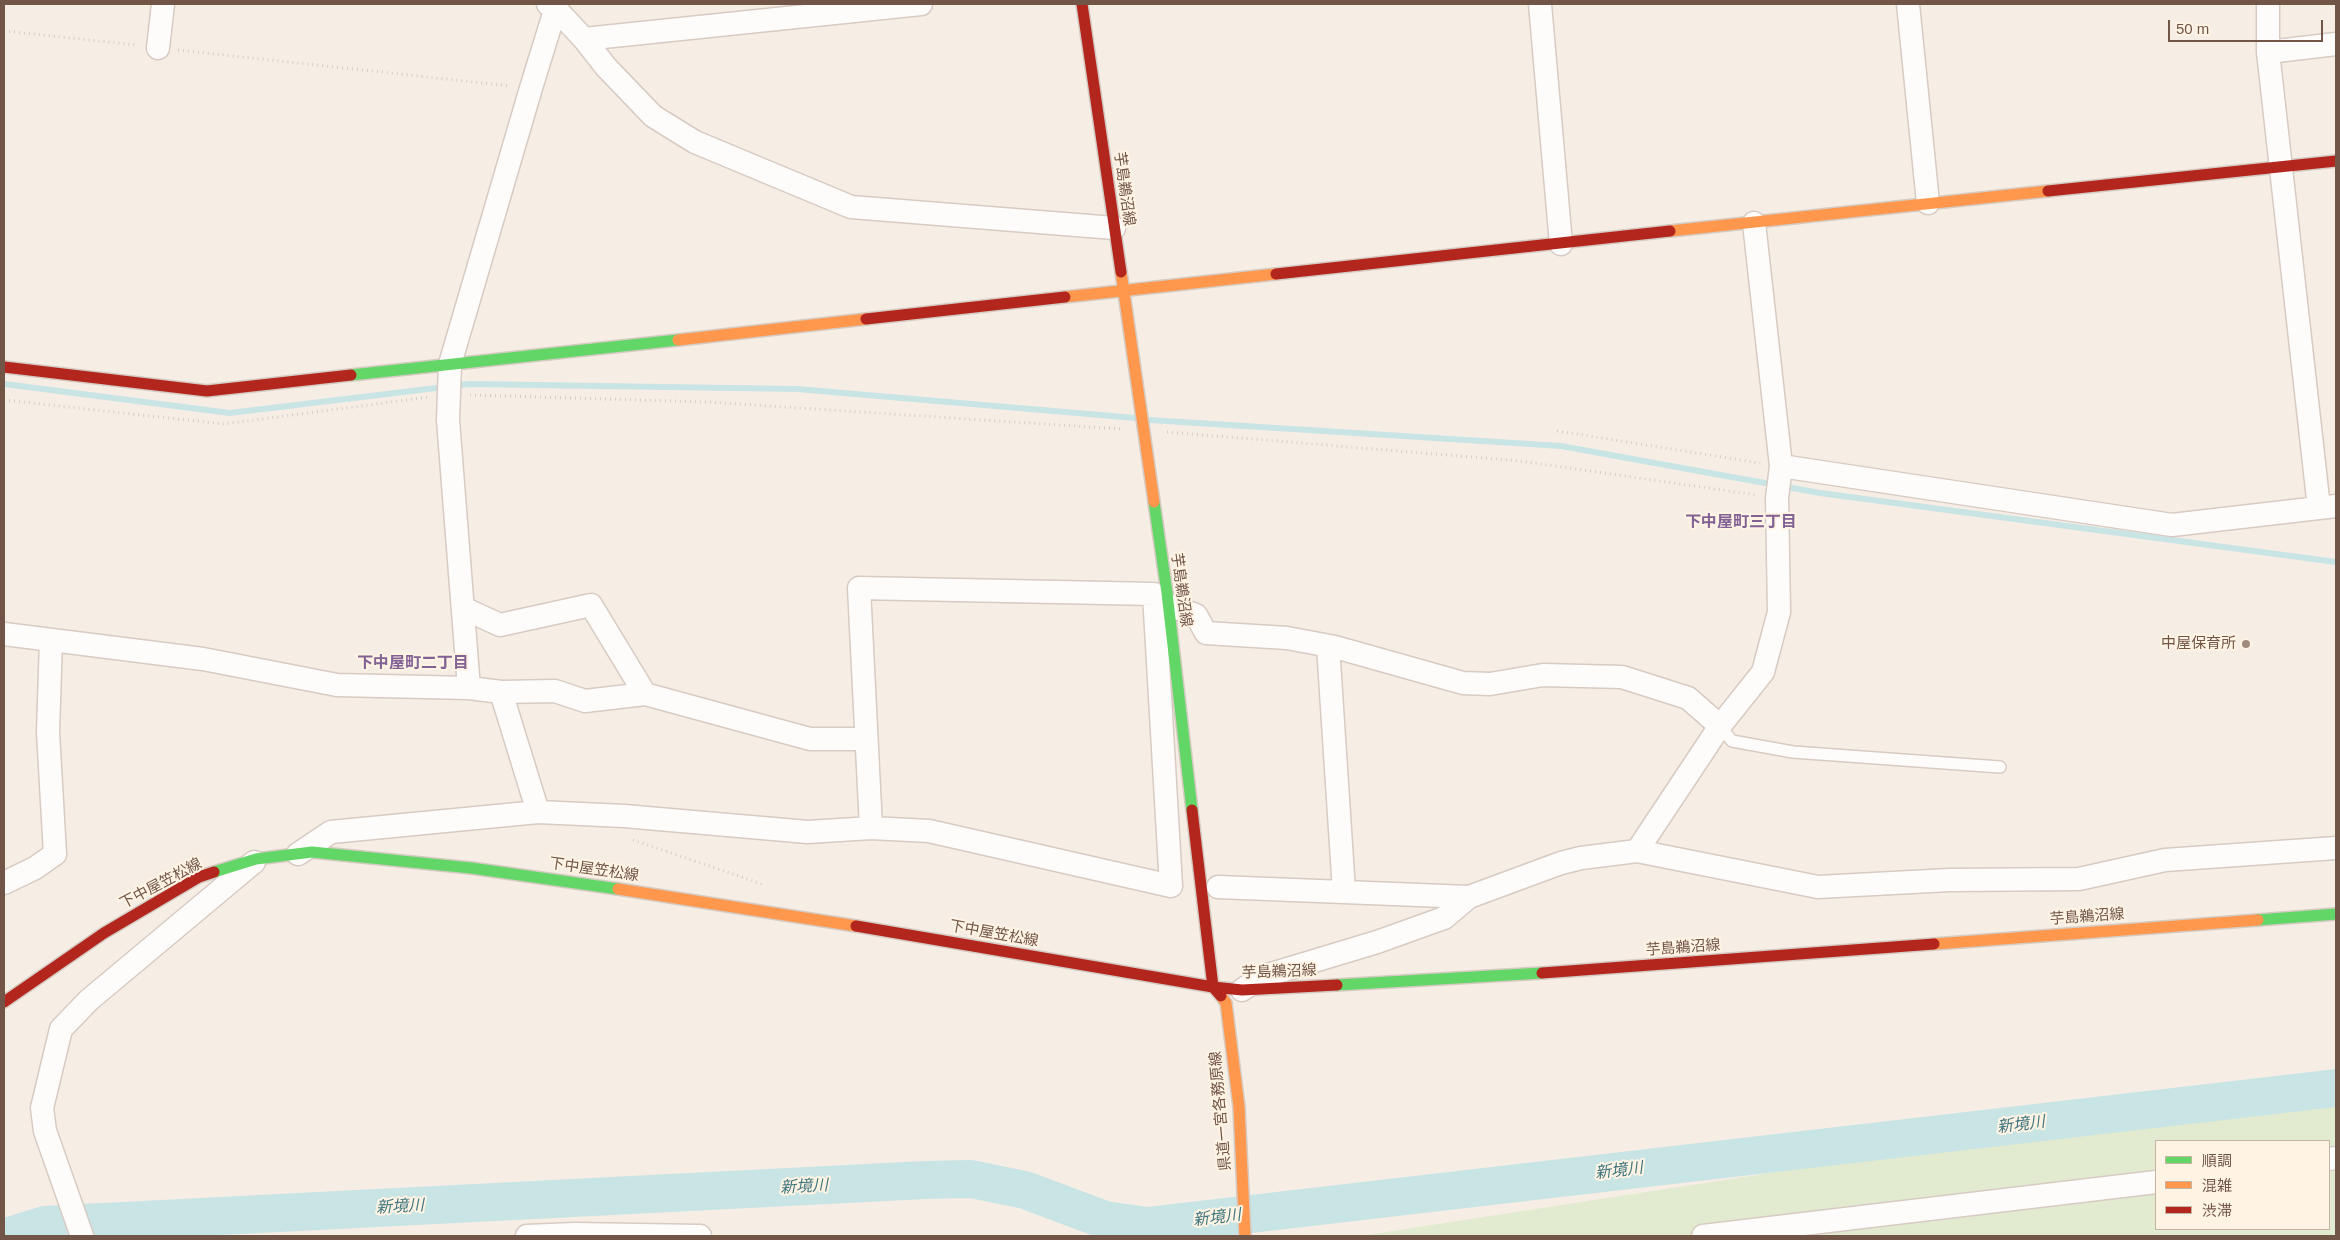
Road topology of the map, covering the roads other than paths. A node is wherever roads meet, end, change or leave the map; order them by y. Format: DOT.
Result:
graph roads {
  1 [pos="163,4"];
  2 [pos="920,4"];
  3 [pos="1082,4"];
  4 [pos="1540,4"];
  5 [pos="1908,4"];
  6 [pos="2268,4"];
  7 [pos="554,5"];
  8 [pos="584,39"];
  9 [pos="2336,44"];
  10 [pos="158,48"];
  11 [pos="2268,52"];
  12 [pos="2336,161"];
  13 [pos="2282,167"];
  14 [pos="1928,203"];
  15 [pos="1754,223"];
  16 [pos="1114,228"];
  17 [pos="1561,244"];
  18 [pos="1123,292"];
  19 [pos="450,364"];
  20 [pos="4,367"];
  21 [pos="1779,482"];
  22 [pos="2328,507"];
  23 [pos="1163,597"];
  24 [pos="463,608"];
  25 [pos="4,634"];
  26 [pos="52,640"];
  27 [pos="1328,646"];
  28 [pos="469,688"];
  29 [pos="501,692"];
  30 [pos="645,694"];
  31 [pos="1720,726"];
  32 [pos="866,739"];
  33 [pos="2000,768"];
  34 [pos="538,812"];
  35 [pos="870,828"];
  36 [pos="2336,848"];
  37 [pos="1638,851"];
  38 [pos="298,854"];
  39 [pos="256,859"];
  40 [pos="4,883"];
  41 [pos="1218,887"];
  42 [pos="1344,891"];
  43 [pos="1470,896"];
  44 [pos="2336,914"];
  45 [pos="1213,987"];
  46 [pos="1242,990"];
  47 [pos="4,1002"];
  48 [pos="2155,1182"];
  49 [pos="82,1236"];
  50 [pos="527,1236"];
  51 [pos="700,1236"];
  52 [pos="1245,1236"];
  53 [pos="1703,1236"];
  1 -- 10 [label="street"];
  2 -- 8 [label="street"];
  3 -- 16 [label="main road, 芋島鵜沼線"];
  4 -- 17 [label="street"];
  5 -- 14 [label="street"];
  6 -- 11 [label="street"];
  7 -- 8 [label="street"];
  7 -- 19 [label="street"];
  8 -- 16 [label="street"];
  9 -- 11 [label="street"];
  11 -- 13 [label="street"];
  12 -- 13 [label="main road"];
  13 -- 14 [label="main road"];
  13 -- 22 [label="street"];
  14 -- 15 [label="main road"];
  15 -- 17 [label="main road"];
  15 -- 21 [label="street"];
  16 -- 18 [label="main road, 芋島鵜沼線"];
  17 -- 18 [label="main road"];
  18 -- 19 [label="main road"];
  18 -- 23 [label="main road, 芋島鵜沼線"];
  19 -- 20 [label="main road"];
  19 -- 24 [label="street"];
  21 -- 22 [label="street"];
  21 -- 31 [label="street"];
  23 -- 27 [label="street"];
  23 -- 32 [label="street"];
  23 -- 35 [label="street"];
  23 -- 45 [label="main road, 芋島鵜沼線"];
  24 -- 28 [label="street"];
  24 -- 30 [label="street"];
  25 -- 26 [label="street"];
  26 -- 28 [label="street"];
  26 -- 40 [label="street"];
  27 -- 31 [label="street"];
  27 -- 42 [label="street"];
  28 -- 29 [label="street"];
  29 -- 30 [label="street"];
  29 -- 34 [label="street"];
  30 -- 32 [label="street"];
  31 -- 33 [label="lane"];
  31 -- 37 [label="street"];
  32 -- 35 [label="street"];
  34 -- 35 [label="street"];
  34 -- 38 [label="street"];
  36 -- 37 [label="street"];
  37 -- 43 [label="street"];
  38 -- 39 [label="main road, 下中屋笠松線"];
  38 -- 45 [label="main road, 下中屋笠松線"];
  39 -- 47 [label="main road, 下中屋笠松線"];
  39 -- 49 [label="street"];
  41 -- 42 [label="street"];
  42 -- 43 [label="street"];
  43 -- 46 [label="street"];
  44 -- 46 [label="main road, 芋島鵜沼線"];
  45 -- 46 [label="main road, 芋島鵜沼線"];
  45 -- 52 [label="main road, 県道一宮各務原線"];
  48 -- 53 [label="street"];
  50 -- 51 [label="street"];
}
